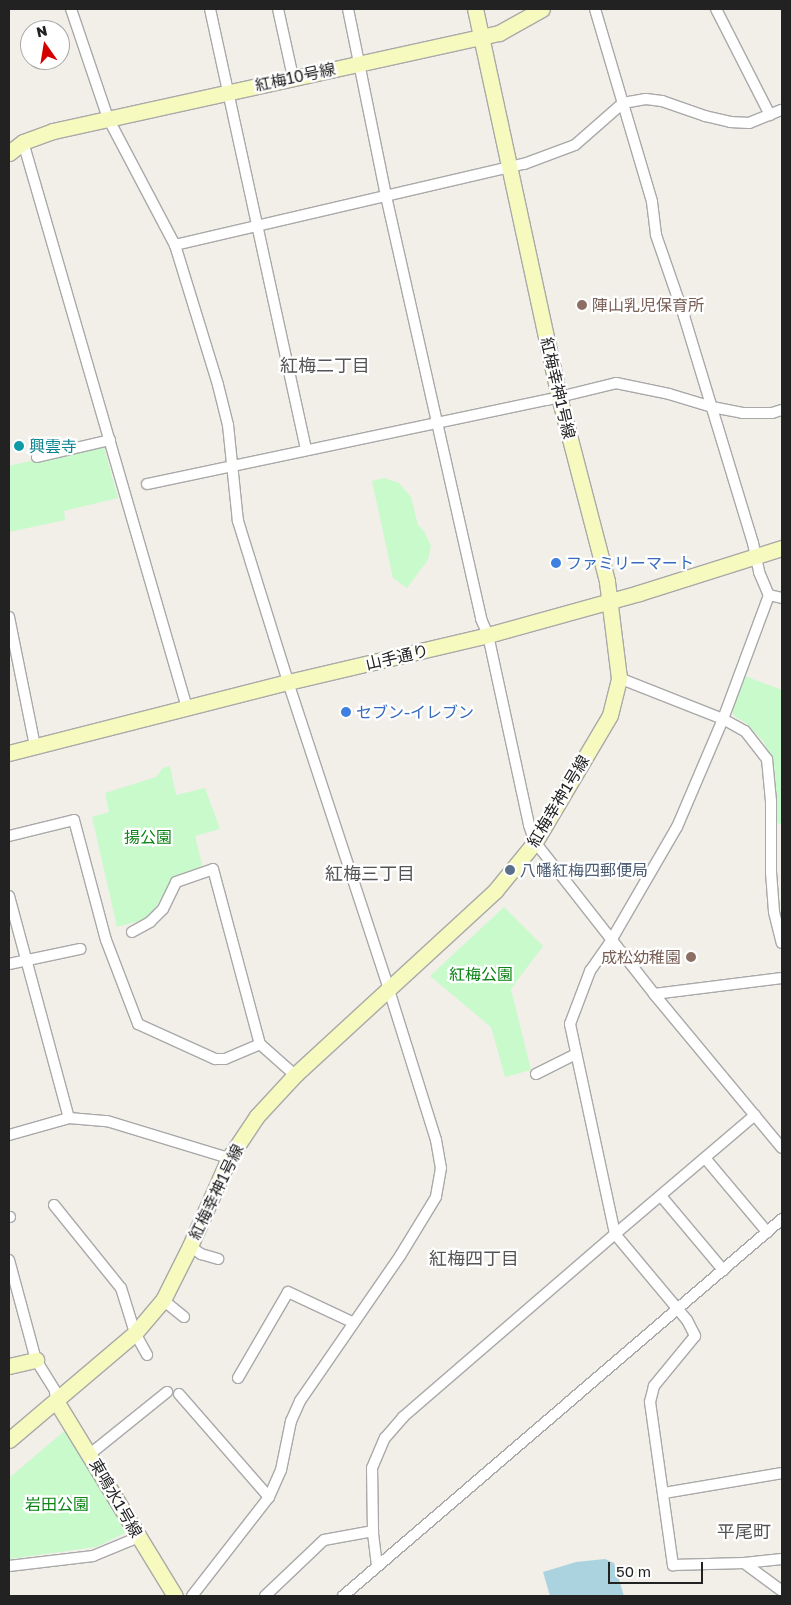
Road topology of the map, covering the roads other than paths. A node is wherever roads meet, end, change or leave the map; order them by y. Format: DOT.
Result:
graph roads {
  1 [pos="71,9"];
  2 [pos="210,9"];
  3 [pos="278,9"];
  4 [pos="348,9"];
  5 [pos="475,9"];
  6 [pos="542,9"];
  7 [pos="595,9"];
  8 [pos="716,9"];
  9 [pos="481,36"];
  10 [pos="359,64"];
  11 [pos="293,77"];
  12 [pos="227,92"];
  13 [pos="623,102"];
  14 [pos="782,110"];
  15 [pos="770,115"];
  16 [pos="108,118"];
  17 [pos="23,142"];
  18 [pos="9,153"];
  19 [pos="510,167"];
  20 [pos="386,196"];
  21 [pos="257,225"];
  22 [pos="175,244"];
  23 [pos="559,397"];
  24 [pos="712,407"];
  25 [pos="782,410"];
  26 [pos="438,422"];
  27 [pos="110,440"];
  28 [pos="306,450"];
  29 [pos="38,457"];
  30 [pos="233,466"];
  31 [pos="147,484"];
  32 [pos="782,548"];
  33 [pos="756,557"];
  34 [pos="769,594"];
  35 [pos="782,598"];
  36 [pos="608,602"];
  37 [pos="9,617"];
  38 [pos="488,635"];
  39 [pos="619,678"];
  40 [pos="288,682"];
  41 [pos="188,708"];
  42 [pos="723,719"];
  43 [pos="35,746"];
  44 [pos="9,753"];
  45 [pos="777,832"];
  46 [pos="9,836"];
  47 [pos="535,842"];
  48 [pos="9,896"];
  49 [pos="778,911"];
  50 [pos="132,932"];
  51 [pos="612,939"];
  52 [pos="782,943"];
  53 [pos="80,950"];
  54 [pos="25,959"];
  55 [pos="9,964"];
  56 [pos="782,978"];
  57 [pos="389,990"];
  58 [pos="654,994"];
  59 [pos="260,1044"];
  60 [pos="576,1054"];
  61 [pos="536,1074"];
  62 [pos="295,1075"];
  63 [pos="754,1115"];
  64 [pos="69,1118"];
  65 [pos="9,1135"];
  66 [pos="782,1148"];
  67 [pos="229,1158"];
  68 [pos="705,1158"];
  69 [pos="661,1196"];
  70 [pos="54,1205"];
  71 [pos="782,1219"];
  72 [pos="767,1232"];
  73 [pos="615,1234"];
  74 [pos="190,1246"];
  75 [pos="218,1259"];
  76 [pos="9,1264"];
  77 [pos="723,1270"];
  78 [pos="163,1300"];
  79 [pos="678,1310"];
  80 [pos="184,1317"];
  81 [pos="352,1322"];
  82 [pos="135,1333"];
  83 [pos="147,1356"];
  84 [pos="36,1360"];
  85 [pos="9,1366"];
  86 [pos="238,1378"];
  87 [pos="167,1392"];
  88 [pos="180,1394"];
  89 [pos="56,1401"];
  90 [pos="9,1440"];
  91 [pos="90,1454"];
  92 [pos="782,1473"];
  93 [pos="664,1493"];
  94 [pos="268,1497"];
  95 [pos="373,1532"];
  96 [pos="139,1537"];
  97 [pos="782,1559"];
  98 [pos="744,1563"];
  99 [pos="9,1566"];
  100 [pos="378,1566"];
  101 [pos="782,1591"];
  102 [pos="174,1596"];
  103 [pos="192,1596"];
  104 [pos="265,1596"];
  105 [pos="343,1596"];
  1 -- 16 [label="street"];
  2 -- 12 [label="street"];
  3 -- 11 [label="street"];
  4 -- 10 [label="street"];
  5 -- 9 [label="street, 紅梅幸神1号線"];
  6 -- 9 [label="street, 紅梅10号線"];
  7 -- 13 [label="street"];
  8 -- 15 [label="street"];
  9 -- 10 [label="street, 紅梅10号線"];
  9 -- 19 [label="street, 紅梅幸神1号線"];
  10 -- 11 [label="street, 紅梅10号線"];
  10 -- 20 [label="street"];
  11 -- 12 [label="street, 紅梅10号線"];
  12 -- 16 [label="street, 紅梅10号線"];
  12 -- 21 [label="street"];
  13 -- 15 [label="street"];
  13 -- 19 [label="street"];
  13 -- 24 [label="street"];
  14 -- 15 [label="street"];
  16 -- 17 [label="street, 紅梅10号線"];
  16 -- 22 [label="street"];
  17 -- 18 [label="street, 紅梅10号線"];
  17 -- 27 [label="street"];
  19 -- 20 [label="street"];
  19 -- 23 [label="street, 紅梅幸神1号線"];
  20 -- 21 [label="street"];
  20 -- 26 [label="street"];
  21 -- 22 [label="street"];
  21 -- 28 [label="street"];
  22 -- 30 [label="street"];
  23 -- 24 [label="street"];
  23 -- 26 [label="street"];
  23 -- 36 [label="street, 紅梅幸神1号線"];
  24 -- 25 [label="street"];
  24 -- 33 [label="street"];
  26 -- 28 [label="street"];
  26 -- 38 [label="street"];
  27 -- 29 [label="street"];
  27 -- 41 [label="street"];
  28 -- 30 [label="street"];
  30 -- 31 [label="street"];
  30 -- 40 [label="street"];
  32 -- 33 [label="street, 山手通り"];
  33 -- 34 [label="street"];
  33 -- 36 [label="street, 山手通り"];
  34 -- 35 [label="street"];
  34 -- 42 [label="street"];
  36 -- 38 [label="street, 山手通り"];
  36 -- 39 [label="street, 紅梅幸神1号線"];
  37 -- 43 [label="street"];
  38 -- 40 [label="street, 山手通り"];
  38 -- 47 [label="street"];
  39 -- 42 [label="street"];
  39 -- 47 [label="street, 紅梅幸神1号線"];
  40 -- 41 [label="street, 山手通り"];
  40 -- 57 [label="street"];
  41 -- 43 [label="street, 山手通り"];
  42 -- 45 [label="street"];
  42 -- 51 [label="street"];
  43 -- 44 [label="street, 山手通り"];
  45 -- 49 [label="street"];
  46 -- 59 [label="street"];
  47 -- 51 [label="street"];
  47 -- 57 [label="street, 紅梅幸神1号線"];
  48 -- 54 [label="street"];
  49 -- 52 [label="street"];
  50 -- 59 [label="street"];
  51 -- 58 [label="street"];
  51 -- 60 [label="street"];
  53 -- 54 [label="street"];
  54 -- 55 [label="street"];
  54 -- 64 [label="street"];
  56 -- 58 [label="street"];
  57 -- 62 [label="street, 紅梅幸神1号線"];
  57 -- 81 [label="street"];
  58 -- 63 [label="street"];
  59 -- 62 [label="street"];
  60 -- 61 [label="street"];
  60 -- 73 [label="street"];
  62 -- 67 [label="street, 紅梅幸神1号線"];
  63 -- 66 [label="street"];
  63 -- 68 [label="street"];
  64 -- 65 [label="street"];
  64 -- 67 [label="street"];
  67 -- 74 [label="street, 紅梅幸神1号線"];
  68 -- 69 [label="street"];
  68 -- 72 [label="street"];
  69 -- 73 [label="street"];
  69 -- 77 [label="street"];
  70 -- 82 [label="street"];
  71 -- 72 [label="street"];
  72 -- 77 [label="street"];
  73 -- 79 [label="street"];
  73 -- 95 [label="street"];
  74 -- 75 [label="street"];
  74 -- 78 [label="street, 紅梅幸神1号線"];
  76 -- 84 [label="street"];
  77 -- 79 [label="street"];
  78 -- 80 [label="street"];
  78 -- 82 [label="street, 紅梅幸神1号線"];
  79 -- 93 [label="street"];
  79 -- 100 [label="street"];
  81 -- 86 [label="street"];
  81 -- 94 [label="street"];
  82 -- 83 [label="street"];
  82 -- 89 [label="street, 紅梅幸神1号線"];
  84 -- 85 [label="street"];
  84 -- 89 [label="street"];
  87 -- 91 [label="street"];
  88 -- 94 [label="street"];
  89 -- 90 [label="street, 紅梅幸神1号線"];
  89 -- 91 [label="street, 東鳴水1号線"];
  91 -- 96 [label="street, 東鳴水1号線"];
  92 -- 93 [label="street"];
  93 -- 98 [label="street"];
  94 -- 103 [label="street"];
  95 -- 100 [label="street"];
  95 -- 104 [label="street"];
  96 -- 99 [label="street"];
  96 -- 102 [label="street, 東鳴水1号線"];
  97 -- 98 [label="street"];
  98 -- 101 [label="street"];
  100 -- 105 [label="street"];
}
